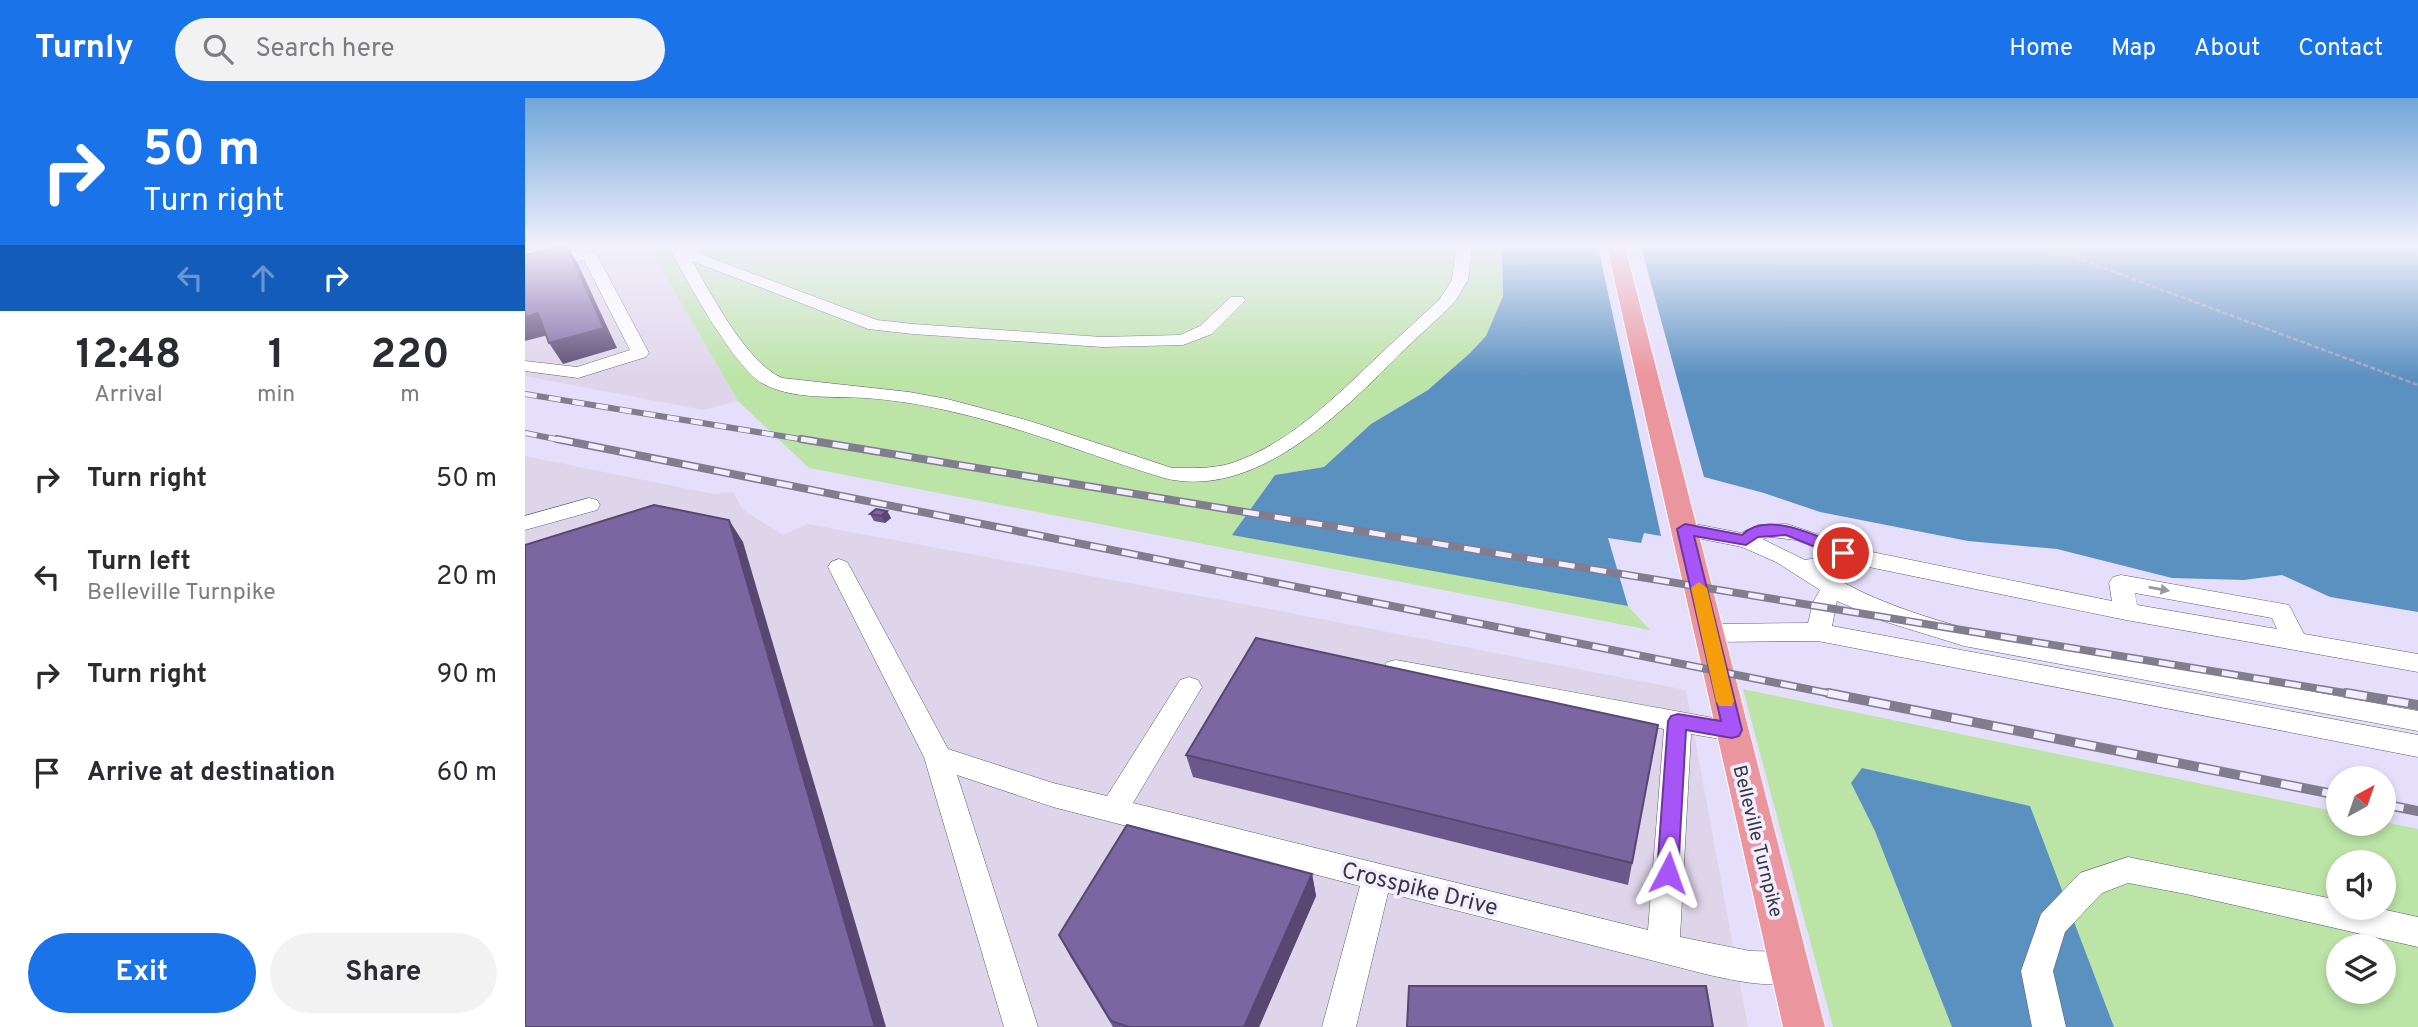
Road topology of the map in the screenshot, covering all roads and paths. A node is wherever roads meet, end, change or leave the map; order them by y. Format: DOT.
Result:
graph roads {
  1 [pos="607,290"];
  2 [pos="702,290"];
  3 [pos="780,290"];
  4 [pos="1453,290"];
  5 [pos="1627,290"];
  6 [pos="2164,290"];
  7 [pos="1237,300"];
  8 [pos="525,366"];
  9 [pos="2418,385"];
  10 [pos="589,505"];
  11 [pos="525,523"];
  12 [pos="1685,529"];
  13 [pos="1746,540"];
  14 [pos="1864,558"];
  15 [pos="839,567"];
  16 [pos="1801,568"];
  17 [pos="1833,588"];
  18 [pos="1818,632"];
  19 [pos="1709,633"];
  20 [pos="2418,663"];
  21 [pos="1368,664"];
  22 [pos="1189,687"];
  23 [pos="1678,721"];
  24 [pos="2418,721"];
  25 [pos="1732,730"];
  26 [pos="2418,746"];
  27 [pos="938,757"];
  28 [pos="1114,810"];
  29 [pos="1377,877"];
  30 [pos="2418,932"];
  31 [pos="1663,949"];
  32 [pos="1790,968"];
  33 [pos="1021,1027"];
  34 [pos="1339,1027"];
  35 [pos="1804,1027"];
  36 [pos="2049,1027"];
  1 -- 8 [label="street"];
  2 -- 4 [label="street"];
  3 -- 7 [label="street"];
  5 -- 12 [label="main road, Belleville Turnpike"];
  6 -- 9 [label="path"];
  10 -- 11 [label="street"];
  12 -- 13 [label="street"];
  12 -- 19 [label="main road, Belleville Turnpike"];
  13 -- 14 [label="street"];
  13 -- 16 [label="street"];
  14 -- 16 [label="street"];
  14 -- 20 [label="street"];
  15 -- 27 [label="street"];
  16 -- 17 [label="street"];
  17 -- 18 [label="street"];
  17 -- 24 [label="street"];
  18 -- 19 [label="street"];
  18 -- 26 [label="street"];
  19 -- 25 [label="main road, Belleville Turnpike"];
  21 -- 23 [label="street"];
  22 -- 28 [label="street"];
  23 -- 25 [label="street"];
  23 -- 31 [label="street"];
  25 -- 32 [label="main road, Belleville Turnpike"];
  27 -- 28 [label="street, Crosspike Drive"];
  27 -- 33 [label="street"];
  28 -- 29 [label="street, Crosspike Drive"];
  29 -- 31 [label="street, Crosspike Drive"];
  29 -- 34 [label="street"];
  30 -- 36 [label="street"];
  31 -- 32 [label="street, Crosspike Drive"];
  32 -- 35 [label="main road, Belleville Turnpike"];
}
